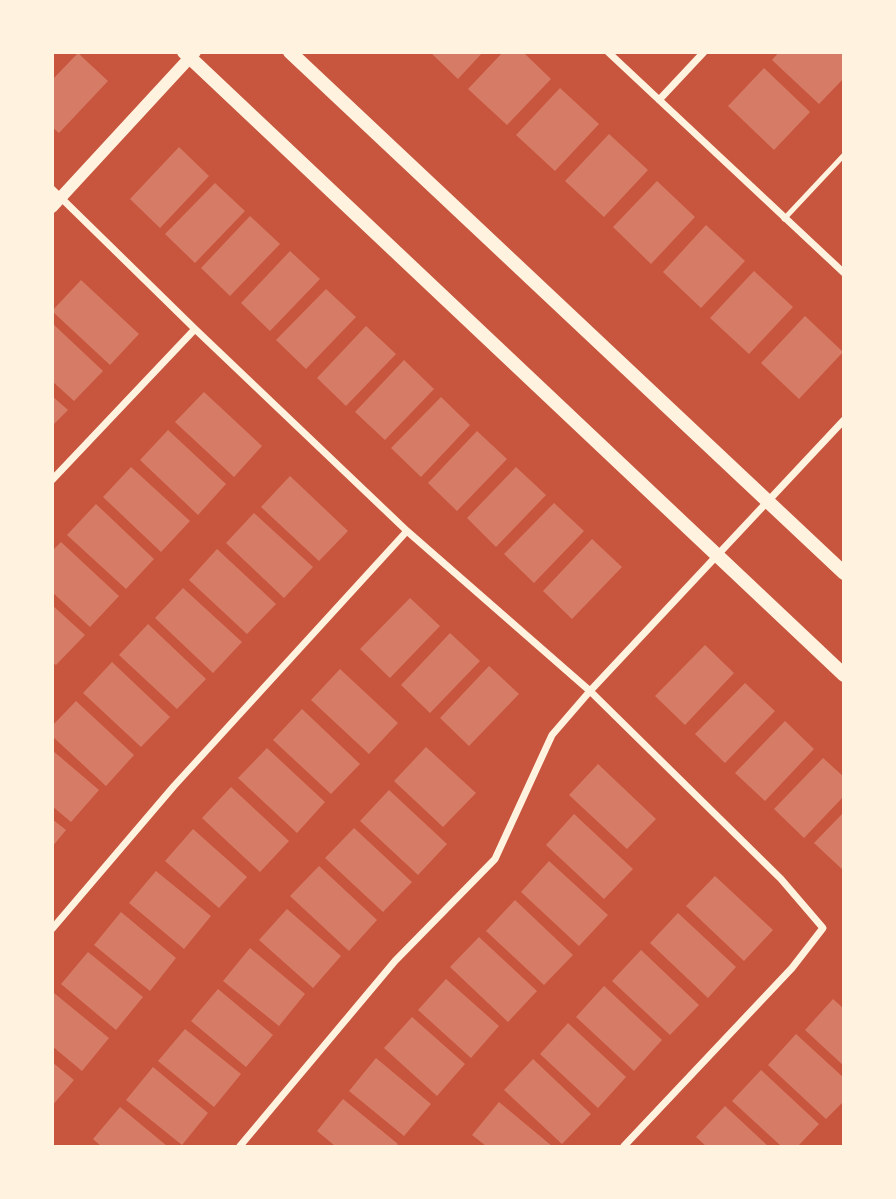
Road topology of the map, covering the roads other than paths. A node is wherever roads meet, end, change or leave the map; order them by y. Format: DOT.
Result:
graph roads {
  1 [pos="290,52"];
  2 [pos="608,52"];
  3 [pos="704,52"];
  4 [pos="190,54"];
  5 [pos="659,100"];
  6 [pos="844,155"];
  7 [pos="56,198"];
  8 [pos="784,219"];
  9 [pos="844,273"];
  10 [pos="195,329"];
  11 [pos="844,420"];
  12 [pos="52,480"];
  13 [pos="767,501"];
  14 [pos="407,531"];
  15 [pos="716,556"];
  16 [pos="844,573"];
  17 [pos="844,675"];
  18 [pos="590,691"];
  19 [pos="52,929"];
  20 [pos="240,1146"];
  21 [pos="624,1146"];
  1 -- 13 [label="main road"];
  2 -- 5 [label="street"];
  3 -- 5 [label="street"];
  4 -- 7 [label="street"];
  4 -- 15 [label="main road"];
  5 -- 8 [label="street"];
  6 -- 8 [label="lane"];
  7 -- 10 [label="street"];
  8 -- 9 [label="street"];
  10 -- 12 [label="street"];
  10 -- 14 [label="street"];
  11 -- 13 [label="street"];
  13 -- 15 [label="street"];
  13 -- 16 [label="main road"];
  14 -- 18 [label="street"];
  14 -- 19 [label="street"];
  15 -- 17 [label="main road"];
  15 -- 18 [label="street"];
  18 -- 20 [label="street"];
  18 -- 21 [label="street"];
}
